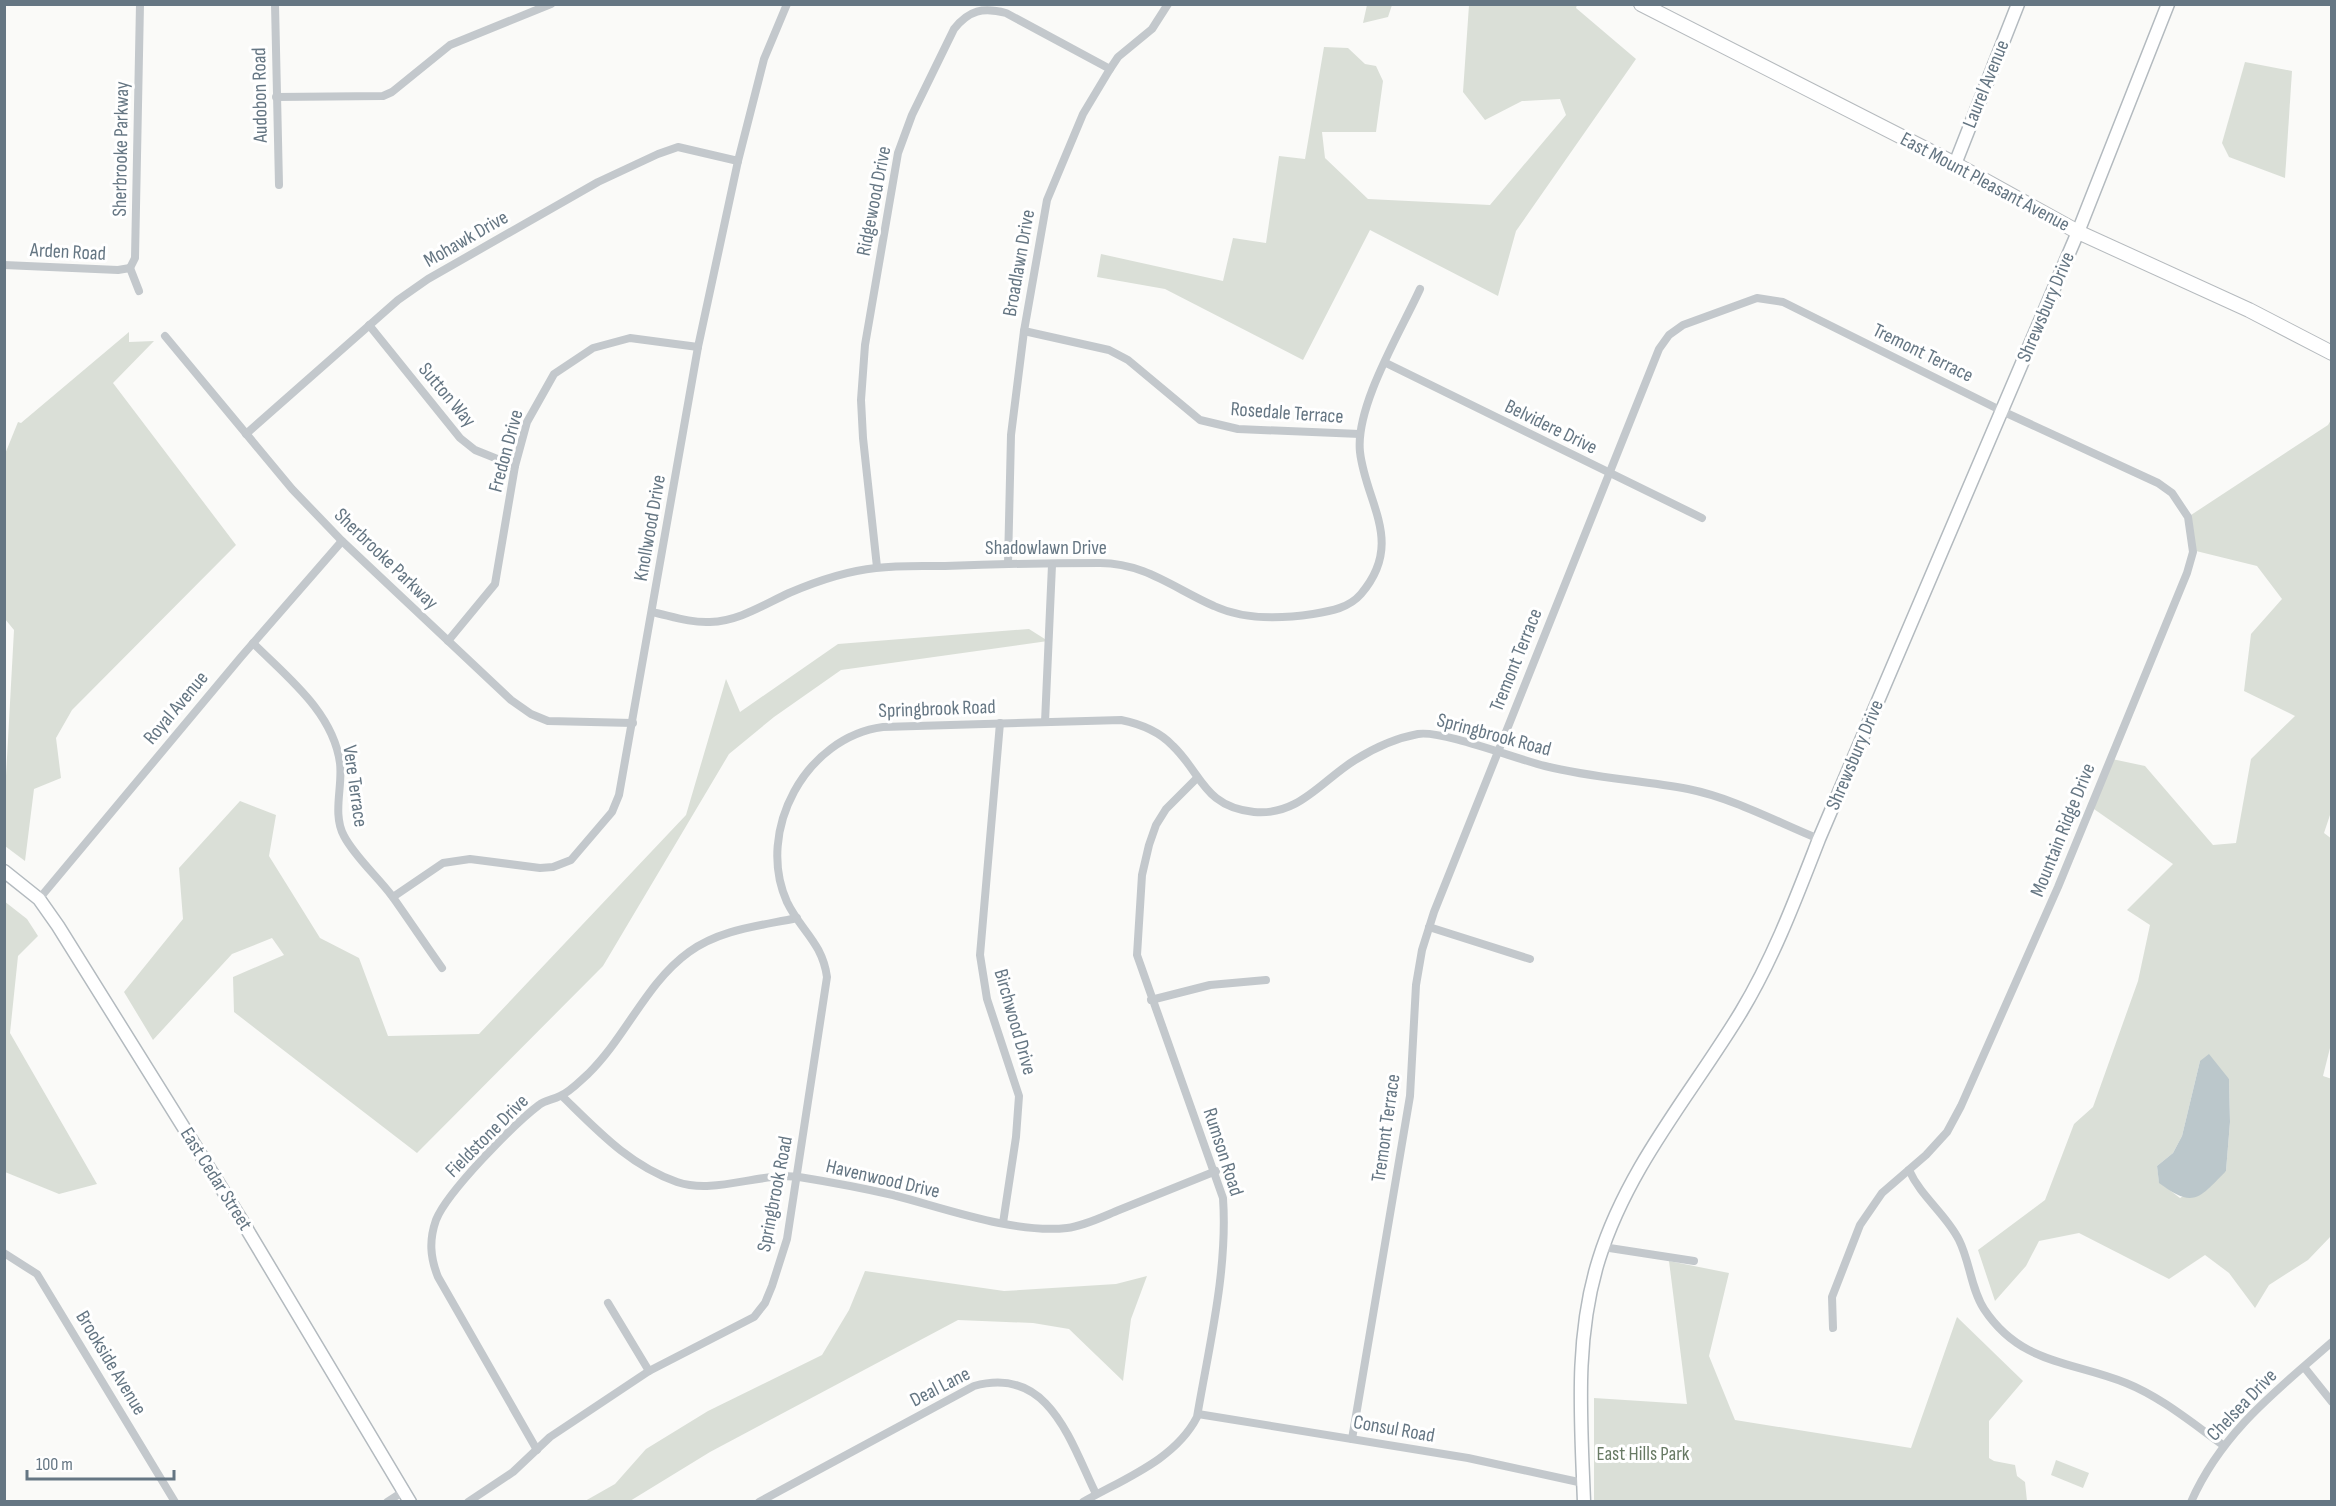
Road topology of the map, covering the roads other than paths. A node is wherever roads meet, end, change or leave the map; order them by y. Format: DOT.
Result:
graph roads {
  1 [pos="140,4"];
  2 [pos="275,4"];
  3 [pos="551,4"];
  4 [pos="787,4"];
  5 [pos="1168,4"];
  6 [pos="1641,4"];
  7 [pos="2018,4"];
  8 [pos="2168,4"];
  9 [pos="1110,69"];
  10 [pos="276,97"];
  11 [pos="738,161"];
  12 [pos="1955,164"];
  13 [pos="279,185"];
  14 [pos="2079,232"];
  15 [pos="4,265"];
  16 [pos="130,268"];
  17 [pos="1420,289"];
  18 [pos="139,291"];
  19 [pos="369,325"];
  20 [pos="1024,331"];
  21 [pos="165,336"];
  22 [pos="698,347"];
  23 [pos="2331,353"];
  24 [pos="1386,363"];
  25 [pos="2002,411"];
  26 [pos="246,434"];
  27 [pos="1360,434"];
  28 [pos="515,466"];
  29 [pos="1607,473"];
  30 [pos="1702,518"];
  31 [pos="342,541"];
  32 [pos="1008,564"];
  33 [pos="1052,565"];
  34 [pos="877,567"];
  35 [pos="652,612"];
  36 [pos="448,641"];
  37 [pos="253,643"];
  38 [pos="1045,722"];
  39 [pos="633,723"];
  40 [pos="1000,723"];
  41 [pos="1497,753"];
  42 [pos="1196,778"];
  43 [pos="1820,839"];
  44 [pos="4,871"];
  45 [pos="393,897"];
  46 [pos="39,899"];
  47 [pos="796,918"];
  48 [pos="1429,927"];
  49 [pos="1530,959"];
  50 [pos="441,968"];
  51 [pos="1266,980"];
  52 [pos="1151,1000"];
  53 [pos="562,1096"];
  54 [pos="1909,1170"];
  55 [pos="1216,1171"];
  56 [pos="796,1177"];
  57 [pos="1003,1222"];
  58 [pos="1603,1247"];
  59 [pos="4,1253"];
  60 [pos="1694,1261"];
  61 [pos="608,1303"];
  62 [pos="1833,1328"];
  63 [pos="2331,1342"];
  64 [pos="2304,1367"];
  65 [pos="649,1371"];
  66 [pos="2331,1402"];
  67 [pos="1198,1414"];
  68 [pos="1353,1439"];
  69 [pos="2223,1445"];
  70 [pos="537,1450"];
  71 [pos="1583,1483"];
  72 [pos="1096,1494"];
  73 [pos="407,1496"];
  74 [pos="175,1502"];
  75 [pos="387,1502"];
  76 [pos="468,1502"];
  77 [pos="759,1502"];
  78 [pos="1083,1502"];
  79 [pos="1584,1502"];
  80 [pos="2191,1502"];
  1 -- 16 [label="street, Sherbrooke Parkway"];
  2 -- 10 [label="street, Audobon Road"];
  3 -- 10 [label="street"];
  4 -- 11 [label="street, Knollwood Drive"];
  5 -- 9 [label="street, Broadlawn Drive"];
  6 -- 12 [label="main road, East Mount Pleasant Avenue"];
  7 -- 12 [label="main road, Laurel Avenue"];
  8 -- 14 [label="main road, Shrewsbury Drive"];
  9 -- 20 [label="street, Broadlawn Drive"];
  9 -- 34 [label="street, Ridgewood Drive"];
  10 -- 13 [label="street, Audobon Road"];
  11 -- 19 [label="street, Mohawk Drive"];
  11 -- 22 [label="street, Knollwood Drive"];
  12 -- 14 [label="main road, East Mount Pleasant Avenue"];
  14 -- 23 [label="main road, East Mount Pleasant Avenue"];
  14 -- 25 [label="main road, Shrewsbury Drive"];
  15 -- 16 [label="street, Arden Road"];
  16 -- 18 [label="street"];
  17 -- 24 [label="street, Shadowlawn Drive"];
  19 -- 26 [label="street, Mohawk Drive"];
  19 -- 28 [label="street, Sutton Way"];
  20 -- 27 [label="street, Rosedale Terrace"];
  20 -- 32 [label="street, Broadlawn Drive"];
  21 -- 26 [label="street, Sherbrooke Parkway"];
  22 -- 28 [label="street, Fredon Drive"];
  22 -- 35 [label="street, Knollwood Drive"];
  24 -- 27 [label="street, Shadowlawn Drive"];
  24 -- 29 [label="street, Belvidere Drive"];
  25 -- 29 [label="street, Tremont Terrace"];
  25 -- 43 [label="main road, Shrewsbury Drive"];
  25 -- 54 [label="street, Mountain Ridge Drive"];
  26 -- 31 [label="street, Sherbrooke Parkway"];
  27 -- 33 [label="street, Shadowlawn Drive"];
  28 -- 36 [label="street, Fredon Drive"];
  29 -- 30 [label="street, Belvidere Drive"];
  29 -- 41 [label="street, Tremont Terrace"];
  31 -- 36 [label="street, Sherbrooke Parkway"];
  31 -- 37 [label="street, Royal Avenue"];
  32 -- 33 [label="street, Shadowlawn Drive"];
  32 -- 34 [label="street, Shadowlawn Drive"];
  33 -- 38 [label="street"];
  34 -- 35 [label="street, Shadowlawn Drive"];
  35 -- 39 [label="street, Knollwood Drive"];
  36 -- 39 [label="street, Sherbrooke Parkway"];
  37 -- 45 [label="street, Vere Terrace"];
  37 -- 46 [label="street, Royal Avenue"];
  38 -- 40 [label="street, Springbrook Road"];
  38 -- 42 [label="street, Springbrook Road"];
  39 -- 45 [label="street, Knollwood Drive"];
  40 -- 47 [label="street, Springbrook Road"];
  40 -- 57 [label="street, Birchwood Drive"];
  41 -- 42 [label="street, Springbrook Road"];
  41 -- 43 [label="street, Springbrook Road"];
  41 -- 48 [label="street, Tremont Terrace"];
  42 -- 52 [label="street, Rumson Road"];
  43 -- 58 [label="main road, Shrewsbury Drive"];
  44 -- 46 [label="main road, East Cedar Street"];
  45 -- 50 [label="street, Vere Terrace"];
  46 -- 73 [label="main road, East Cedar Street"];
  47 -- 53 [label="street, Fieldstone Drive"];
  47 -- 56 [label="street, Springbrook Road"];
  48 -- 49 [label="street"];
  48 -- 68 [label="street, Tremont Terrace"];
  51 -- 52 [label="street"];
  52 -- 55 [label="street, Rumson Road"];
  53 -- 56 [label="street, Havenwood Drive"];
  53 -- 70 [label="street, Fieldstone Drive"];
  54 -- 62 [label="street, Mountain Ridge Drive"];
  54 -- 69 [label="street"];
  55 -- 57 [label="street, Havenwood Drive"];
  55 -- 67 [label="street, Rumson Road"];
  56 -- 57 [label="street, Havenwood Drive"];
  56 -- 65 [label="street, Springbrook Road"];
  58 -- 60 [label="street"];
  58 -- 71 [label="main road, Shrewsbury Drive"];
  59 -- 74 [label="street, Brookside Avenue"];
  61 -- 65 [label="street"];
  63 -- 64 [label="street, Chelsea Drive"];
  64 -- 66 [label="street"];
  64 -- 69 [label="street, Chelsea Drive"];
  65 -- 70 [label="street, Springbrook Road"];
  67 -- 68 [label="street, Consul Road"];
  67 -- 72 [label="street, Rumson Road"];
  68 -- 71 [label="street, Consul Road"];
  69 -- 80 [label="street, Chelsea Drive"];
  70 -- 76 [label="street, Springbrook Road"];
  71 -- 79 [label="main road, Shrewsbury Drive"];
  72 -- 77 [label="street, Deal Lane"];
  72 -- 78 [label="street, Rumson Road"];
  73 -- 75 [label="street"];
}
